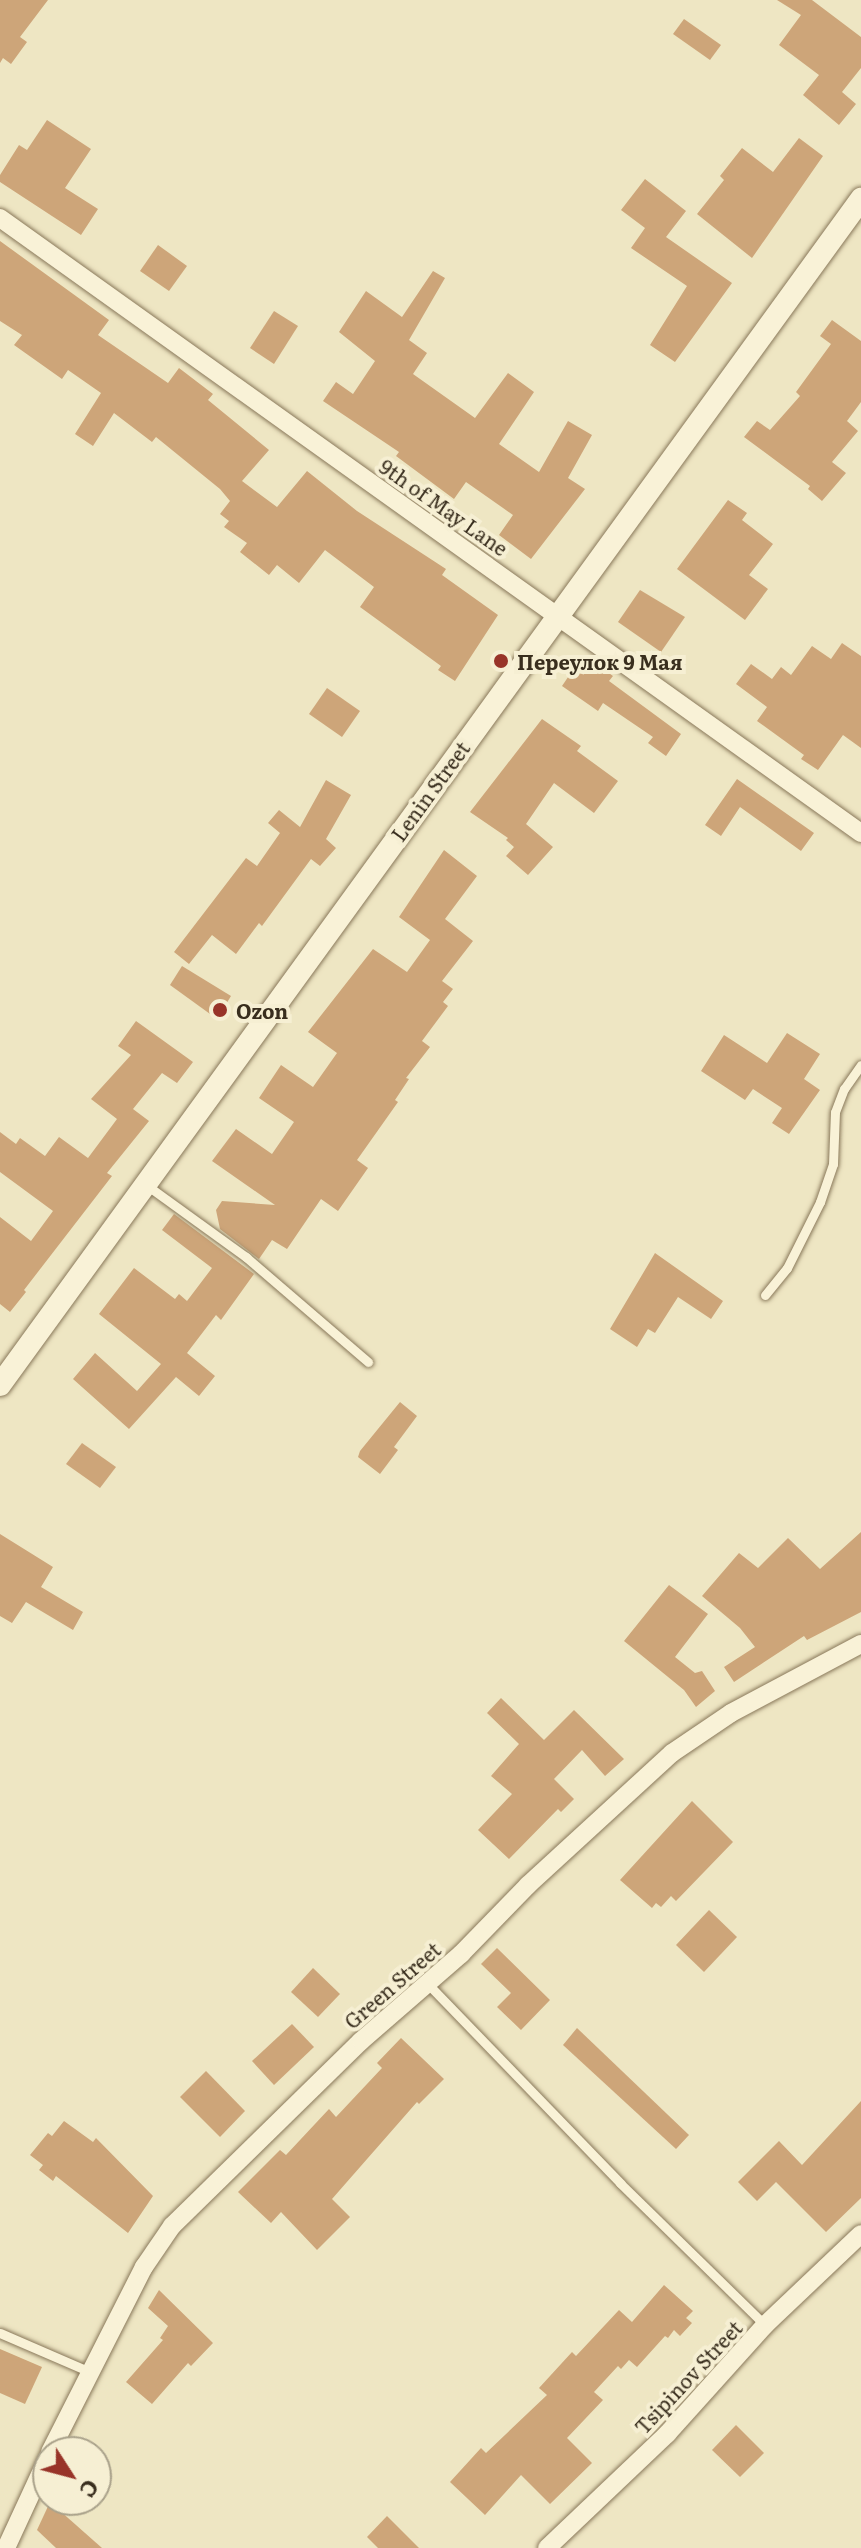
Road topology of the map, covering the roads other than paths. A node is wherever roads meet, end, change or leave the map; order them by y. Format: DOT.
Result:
graph roads {
  1 [pos="861,199"];
  2 [pos="0,218"];
  3 [pos="557,614"];
  4 [pos="861,833"];
  5 [pos="861,1065"];
  6 [pos="145,1184"];
  7 [pos="765,1295"];
  8 [pos="368,1362"];
  9 [pos="0,1385"];
  10 [pos="861,1644"];
  11 [pos="428,1984"];
  12 [pos="861,2234"];
  13 [pos="765,2325"];
  14 [pos="0,2333"];
  15 [pos="90,2372"];
  16 [pos="58,2436"];
  17 [pos="32,2492"];
  18 [pos="6,2548"];
  19 [pos="547,2548"];
  1 -- 3 [label="street, Lenin Street"];
  2 -- 3 [label="street, 9th of May Lane"];
  3 -- 4 [label="street, 9th of May Lane"];
  3 -- 6 [label="street, Lenin Street"];
  5 -- 7 [label="lane"];
  6 -- 8 [label="lane"];
  6 -- 9 [label="street, Lenin Street"];
  10 -- 11 [label="street, Green Street"];
  11 -- 13 [label="lane"];
  11 -- 15 [label="street, Green Street"];
  12 -- 13 [label="street, Tsipinov Street"];
  13 -- 19 [label="street, Tsipinov Street"];
  14 -- 15 [label="lane"];
  15 -- 16 [label="street, Green Street"];
  17 -- 18 [label="street, Green Street"];
}
